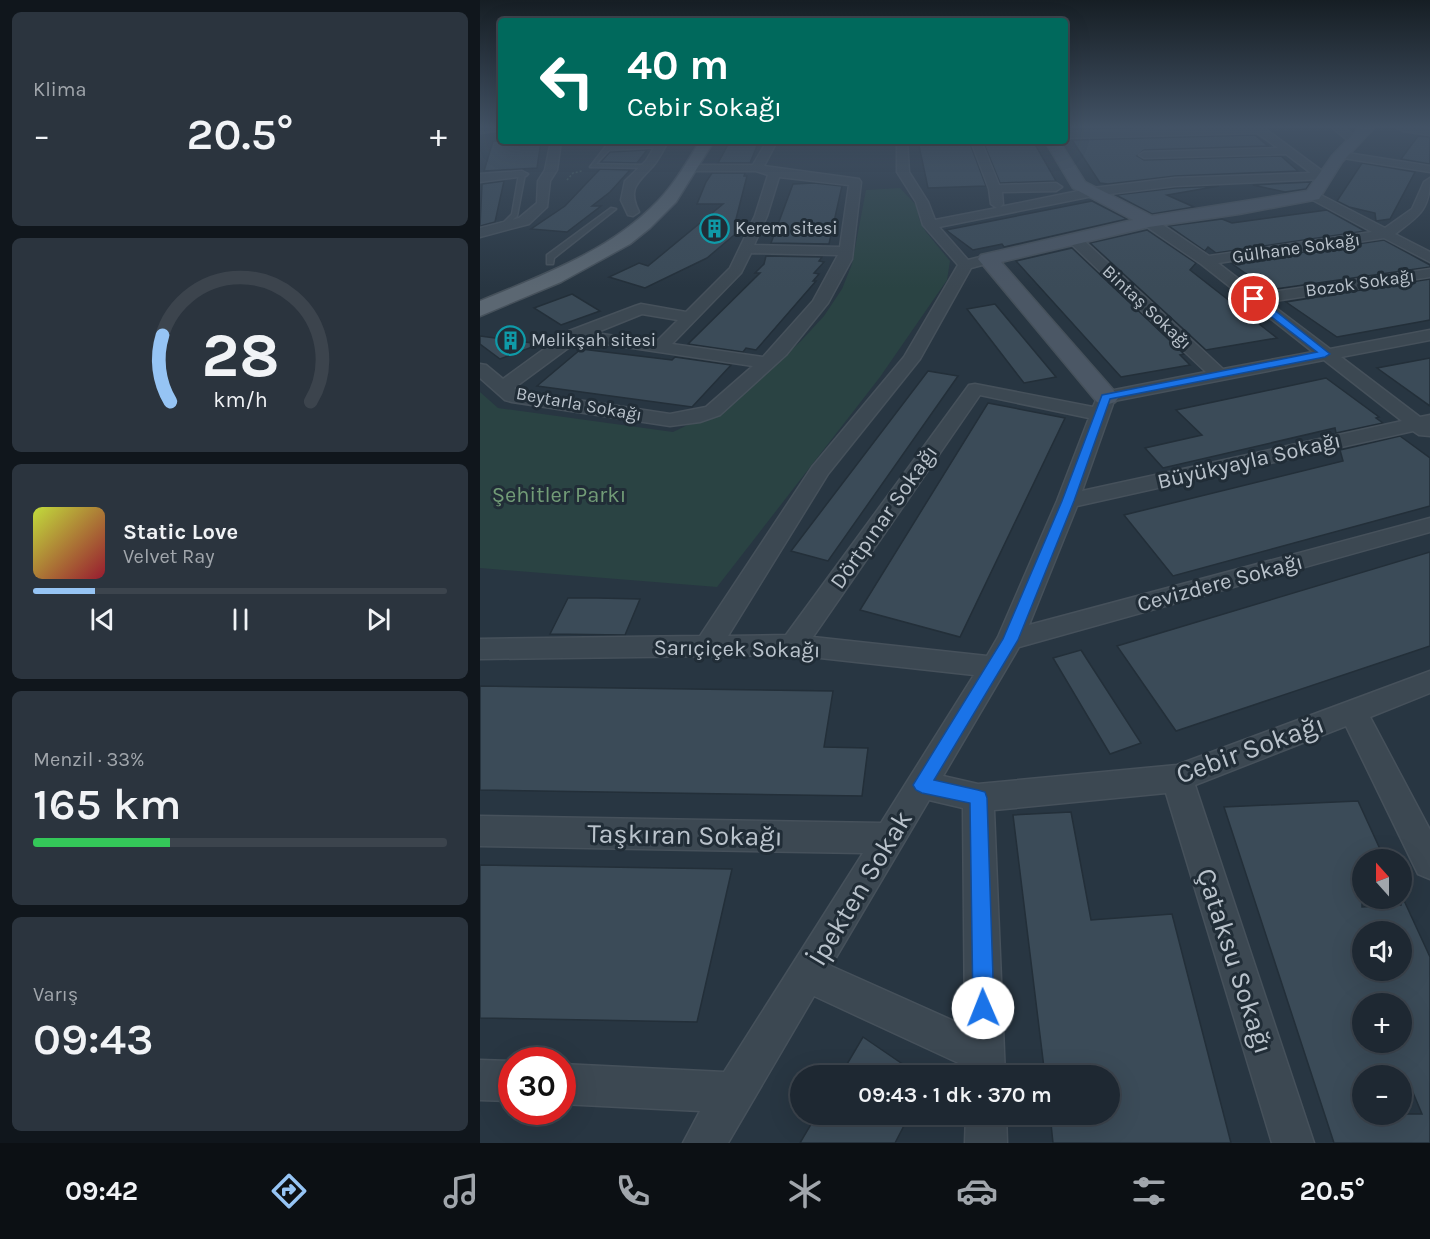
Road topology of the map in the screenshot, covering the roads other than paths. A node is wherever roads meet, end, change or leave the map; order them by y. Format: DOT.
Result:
graph roads {
  1 [pos="521,181"];
  2 [pos="544,181"];
  3 [pos="631,181"];
  4 [pos="660,181"];
  5 [pos="681,181"];
  6 [pos="771,181"];
  7 [pos="849,181"];
  8 [pos="909,181"];
  9 [pos="992,181"];
  10 [pos="1077,181"];
  11 [pos="1191,181"];
  12 [pos="1320,181"];
  13 [pos="1175,182"];
  14 [pos="1430,182"];
  15 [pos="995,189"];
  16 [pos="1088,189"];
  17 [pos="1313,195"];
  18 [pos="613,209"];
  19 [pos="999,210"];
  20 [pos="633,212"];
  21 [pos="1149,222"];
  22 [pos="930,225"];
  23 [pos="480,232"];
  24 [pos="1386,234"];
  25 [pos="1074,239"];
  26 [pos="746,249"];
  27 [pos="846,251"];
  28 [pos="1430,258"];
  29 [pos="988,259"];
  30 [pos="1206,261"];
  31 [pos="550,262"];
  32 [pos="965,265"];
  33 [pos="1430,273"];
  34 [pos="480,291"];
  35 [pos="1254,299"];
  36 [pos="480,309"];
  37 [pos="690,317"];
  38 [pos="575,335"];
  39 [pos="1430,335"];
  40 [pos="660,347"];
  41 [pos="1325,354"];
  42 [pos="766,363"];
  43 [pos="480,369"];
  44 [pos="1219,375"];
  45 [pos="503,388"];
  46 [pos="1102,405"];
  47 [pos="1425,426"];
  48 [pos="1068,501"];
  49 [pos="1430,525"];
  50 [pos="1010,640"];
  51 [pos="794,645"];
  52 [pos="707,647"];
  53 [pos="480,649"];
  54 [pos="994,667"];
  55 [pos="1430,682"];
  56 [pos="1353,711"];
  57 [pos="1177,778"];
  58 [pos="922,785"];
  59 [pos="978,798"];
  60 [pos="480,831"];
  61 [pos="890,838"];
  62 [pos="1430,863"];
  63 [pos="807,974"];
  64 [pos="985,1065"];
  65 [pos="480,1080"];
  66 [pos="498,1081"];
  67 [pos="576,1085"];
  68 [pos="735,1092"];
  69 [pos="986,1125"];
  70 [pos="704,1143"];
  71 [pos="986,1143"];
  72 [pos="1293,1143"];
  1 -- 23 [label="lane"];
  2 -- 23 [label="street"];
  3 -- 20 [label="street"];
  4 -- 20 [label="main road"];
  5 -- 36 [label="main road"];
  6 -- 26 [label="street"];
  7 -- 27 [label="street, Beytarla Sokağı"];
  8 -- 22 [label="street"];
  9 -- 15 [label="street"];
  10 -- 16 [label="street"];
  11 -- 13 [label="street"];
  12 -- 17 [label="street"];
  13 -- 16 [label="street"];
  14 -- 24 [label="street"];
  15 -- 16 [label="street"];
  15 -- 19 [label="street"];
  16 -- 19 [label="street"];
  16 -- 21 [label="street"];
  17 -- 21 [label="street"];
  17 -- 24 [label="street"];
  18 -- 31 [label="lane"];
  19 -- 22 [label="street"];
  20 -- 31 [label="main road"];
  21 -- 25 [label="street"];
  21 -- 30 [label="street"];
  22 -- 32 [label="street"];
  24 -- 28 [label="street"];
  24 -- 30 [label="street, Gülhane Sokağı"];
  25 -- 29 [label="street"];
  25 -- 44 [label="street, Bintaş Sokağı"];
  26 -- 27 [label="street"];
  26 -- 37 [label="street"];
  27 -- 42 [label="street, Beytarla Sokağı"];
  29 -- 32 [label="street"];
  29 -- 46 [label="street"];
  30 -- 35 [label="street"];
  31 -- 34 [label="main road"];
  32 -- 52 [label="street"];
  33 -- 35 [label="street, Bozok Sokağı"];
  35 -- 41 [label="street"];
  37 -- 38 [label="street"];
  37 -- 40 [label="street"];
  38 -- 40 [label="street"];
  38 -- 45 [label="street"];
  39 -- 41 [label="street"];
  40 -- 42 [label="street"];
  41 -- 44 [label="street"];
  41 -- 47 [label="street"];
  42 -- 45 [label="street, Beytarla Sokağı"];
  43 -- 45 [label="street, Beytarla Sokağı"];
  44 -- 46 [label="street"];
  46 -- 48 [label="street, İpekten Sokak"];
  46 -- 51 [label="street, Dörtpınar Sokağı"];
  47 -- 48 [label="street, Büyükyayla Sokağı"];
  48 -- 50 [label="street, İpekten Sokak"];
  49 -- 50 [label="street, Cevizdere Sokağı"];
  50 -- 54 [label="street, İpekten Sokak"];
  51 -- 52 [label="street, Sarıçiçek Sokağı"];
  51 -- 54 [label="street, Sarıçiçek Sokağı"];
  52 -- 53 [label="street, Sarıçiçek Sokağı"];
  54 -- 58 [label="street, İpekten Sokak"];
  55 -- 56 [label="street, Cebir Sokağı"];
  56 -- 57 [label="street, Cebir Sokağı"];
  56 -- 62 [label="street"];
  57 -- 59 [label="street, Cebir Sokağı"];
  57 -- 72 [label="street, Çataksu Sokağı"];
  58 -- 59 [label="street, Cebir Sokağı"];
  58 -- 61 [label="street, İpekten Sokak"];
  59 -- 64 [label="street"];
  60 -- 61 [label="street, Taşkıran Sokağı"];
  61 -- 63 [label="street, İpekten Sokak"];
  63 -- 64 [label="street"];
  63 -- 68 [label="street, İpekten Sokak"];
  65 -- 66 [label="street"];
  67 -- 68 [label="street"];
  68 -- 70 [label="street, İpekten Sokak"];
  69 -- 71 [label="street"];
}
